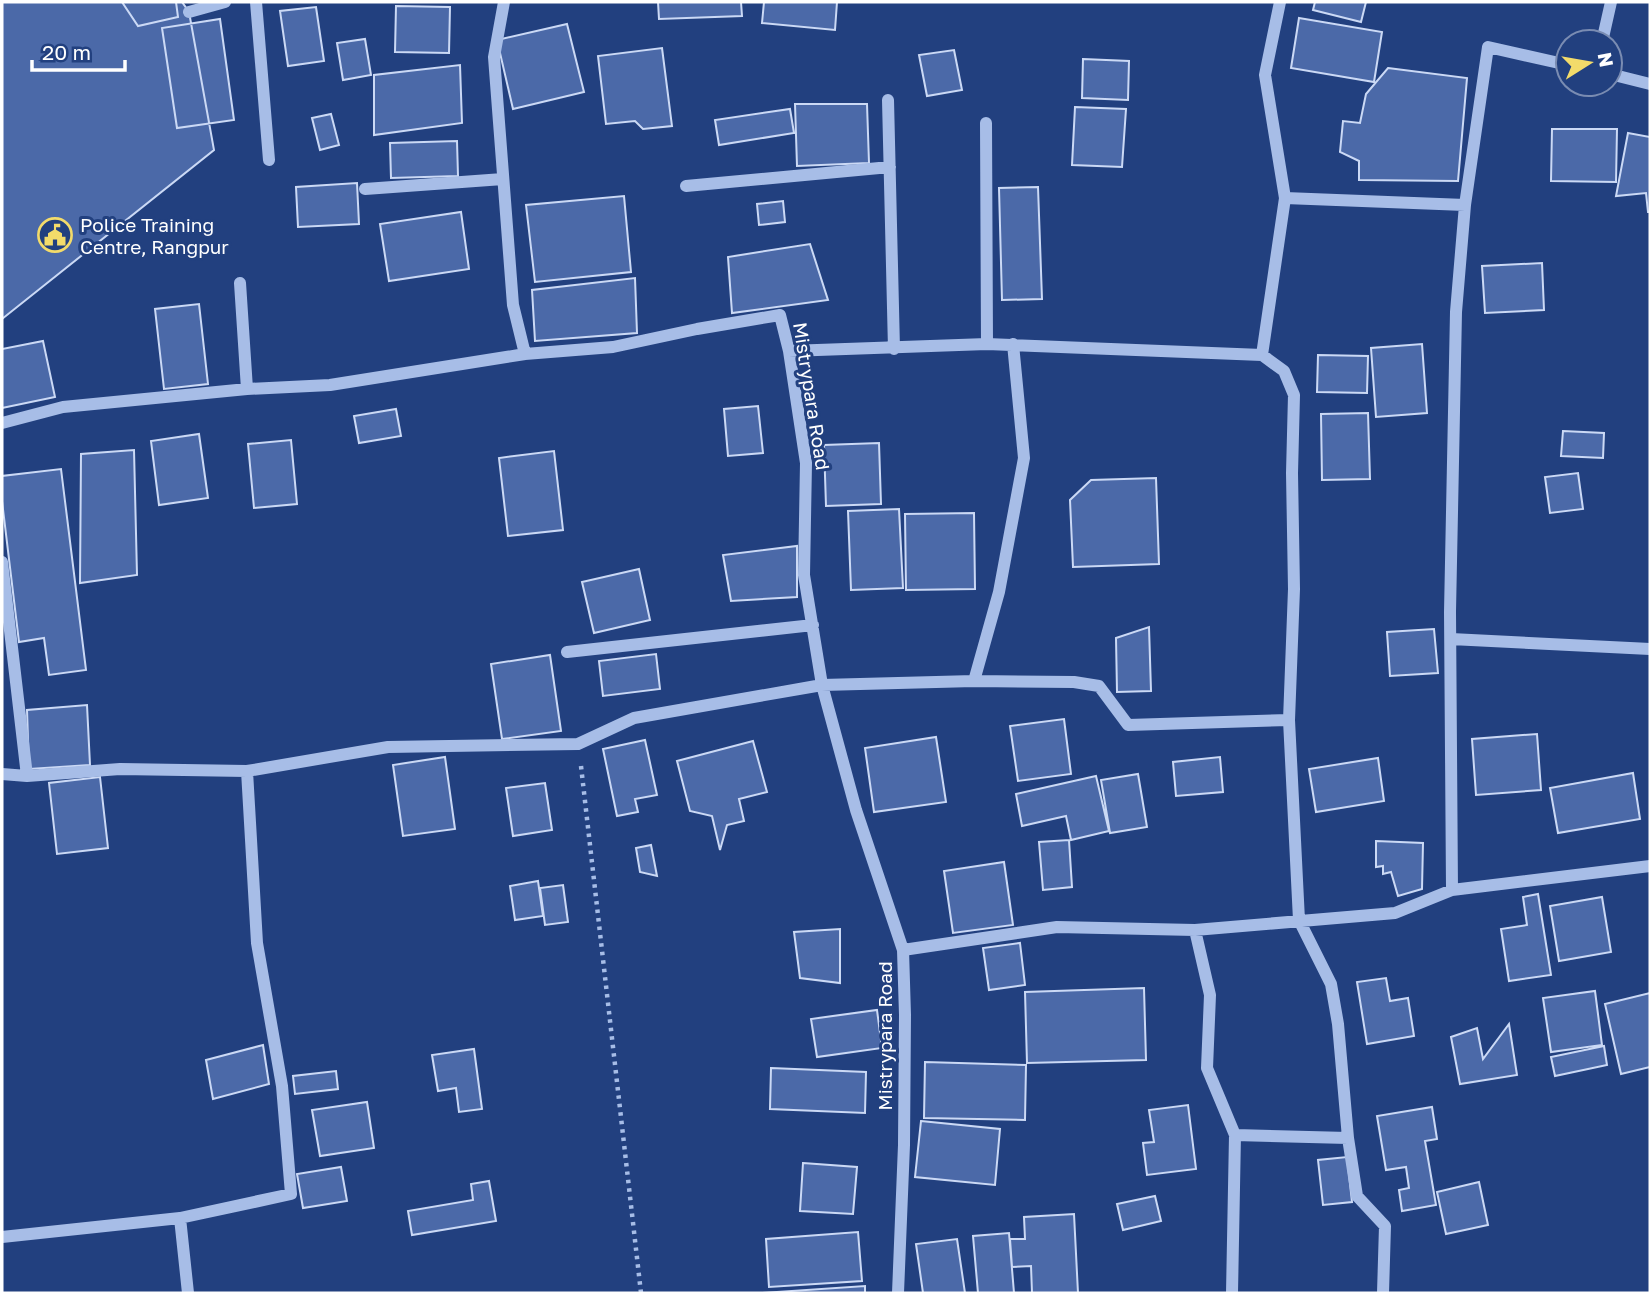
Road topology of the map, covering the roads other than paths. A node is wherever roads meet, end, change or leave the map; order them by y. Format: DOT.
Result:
graph roads {
  1 [pos="225,2"];
  2 [pos="256,2"];
  3 [pos="504,2"];
  4 [pos="1280,2"];
  5 [pos="1611,2"];
  6 [pos="189,12"];
  7 [pos="1605,28"];
  8 [pos="1554,62"];
  9 [pos="1624,78"];
  10 [pos="1650,85"];
  11 [pos="888,100"];
  12 [pos="986,123"];
  13 [pos="269,160"];
  14 [pos="890,167"];
  15 [pos="503,179"];
  16 [pos="686,186"];
  17 [pos="365,189"];
  18 [pos="1285,198"];
  19 [pos="1465,205"];
  20 [pos="240,283"];
  21 [pos="987,344"];
  22 [pos="1013,344"];
  23 [pos="894,349"];
  24 [pos="789,351"];
  25 [pos="525,354"];
  26 [pos="1262,355"];
  27 [pos="247,388"];
  28 [pos="2,424"];
  29 [pos="2,562"];
  30 [pos="813,625"];
  31 [pos="1451,639"];
  32 [pos="1650,649"];
  33 [pos="566,652"];
  34 [pos="974,681"];
  35 [pos="822,685"];
  36 [pos="1289,720"];
  37 [pos="247,771"];
  38 [pos="2,774"];
  39 [pos="27,776"];
  40 [pos="1650,866"];
  41 [pos="1452,890"];
  42 [pos="1299,920"];
  43 [pos="1195,930"];
  44 [pos="903,950"];
  45 [pos="1235,1135"];
  46 [pos="1348,1138"];
  47 [pos="180,1218"];
  48 [pos="2,1237"];
  49 [pos="188,1293"];
  50 [pos="898,1293"];
  51 [pos="1232,1293"];
  52 [pos="1382,1293"];
  1 -- 6 [label="street"];
  2 -- 13 [label="street"];
  3 -- 15 [label="street"];
  4 -- 18 [label="street"];
  5 -- 7 [label="street"];
  8 -- 19 [label="street"];
  9 -- 10 [label="street"];
  11 -- 14 [label="street"];
  12 -- 21 [label="street"];
  14 -- 16 [label="street"];
  14 -- 23 [label="street"];
  15 -- 17 [label="street"];
  15 -- 25 [label="street"];
  18 -- 19 [label="street"];
  18 -- 26 [label="street"];
  19 -- 31 [label="street"];
  20 -- 27 [label="street"];
  21 -- 22 [label="street"];
  21 -- 23 [label="street"];
  22 -- 26 [label="street"];
  22 -- 34 [label="street"];
  23 -- 24 [label="street"];
  24 -- 25 [label="street, Mistrypara Road"];
  24 -- 30 [label="street, Mistrypara Road"];
  25 -- 27 [label="street"];
  26 -- 36 [label="street"];
  27 -- 28 [label="street"];
  29 -- 39 [label="street"];
  30 -- 33 [label="street"];
  30 -- 35 [label="street, Mistrypara Road"];
  31 -- 32 [label="street"];
  31 -- 41 [label="street"];
  34 -- 35 [label="street"];
  34 -- 36 [label="street"];
  35 -- 37 [label="street"];
  35 -- 44 [label="street, Mistrypara Road"];
  36 -- 42 [label="street"];
  37 -- 39 [label="street"];
  37 -- 47 [label="street"];
  38 -- 39 [label="street"];
  40 -- 41 [label="street"];
  41 -- 42 [label="street"];
  42 -- 43 [label="street"];
  42 -- 46 [label="street"];
  43 -- 44 [label="street"];
  43 -- 45 [label="street"];
  44 -- 50 [label="street, Mistrypara Road"];
  45 -- 46 [label="street"];
  45 -- 51 [label="street"];
  46 -- 52 [label="street"];
  47 -- 48 [label="street"];
  47 -- 49 [label="street"];
}
